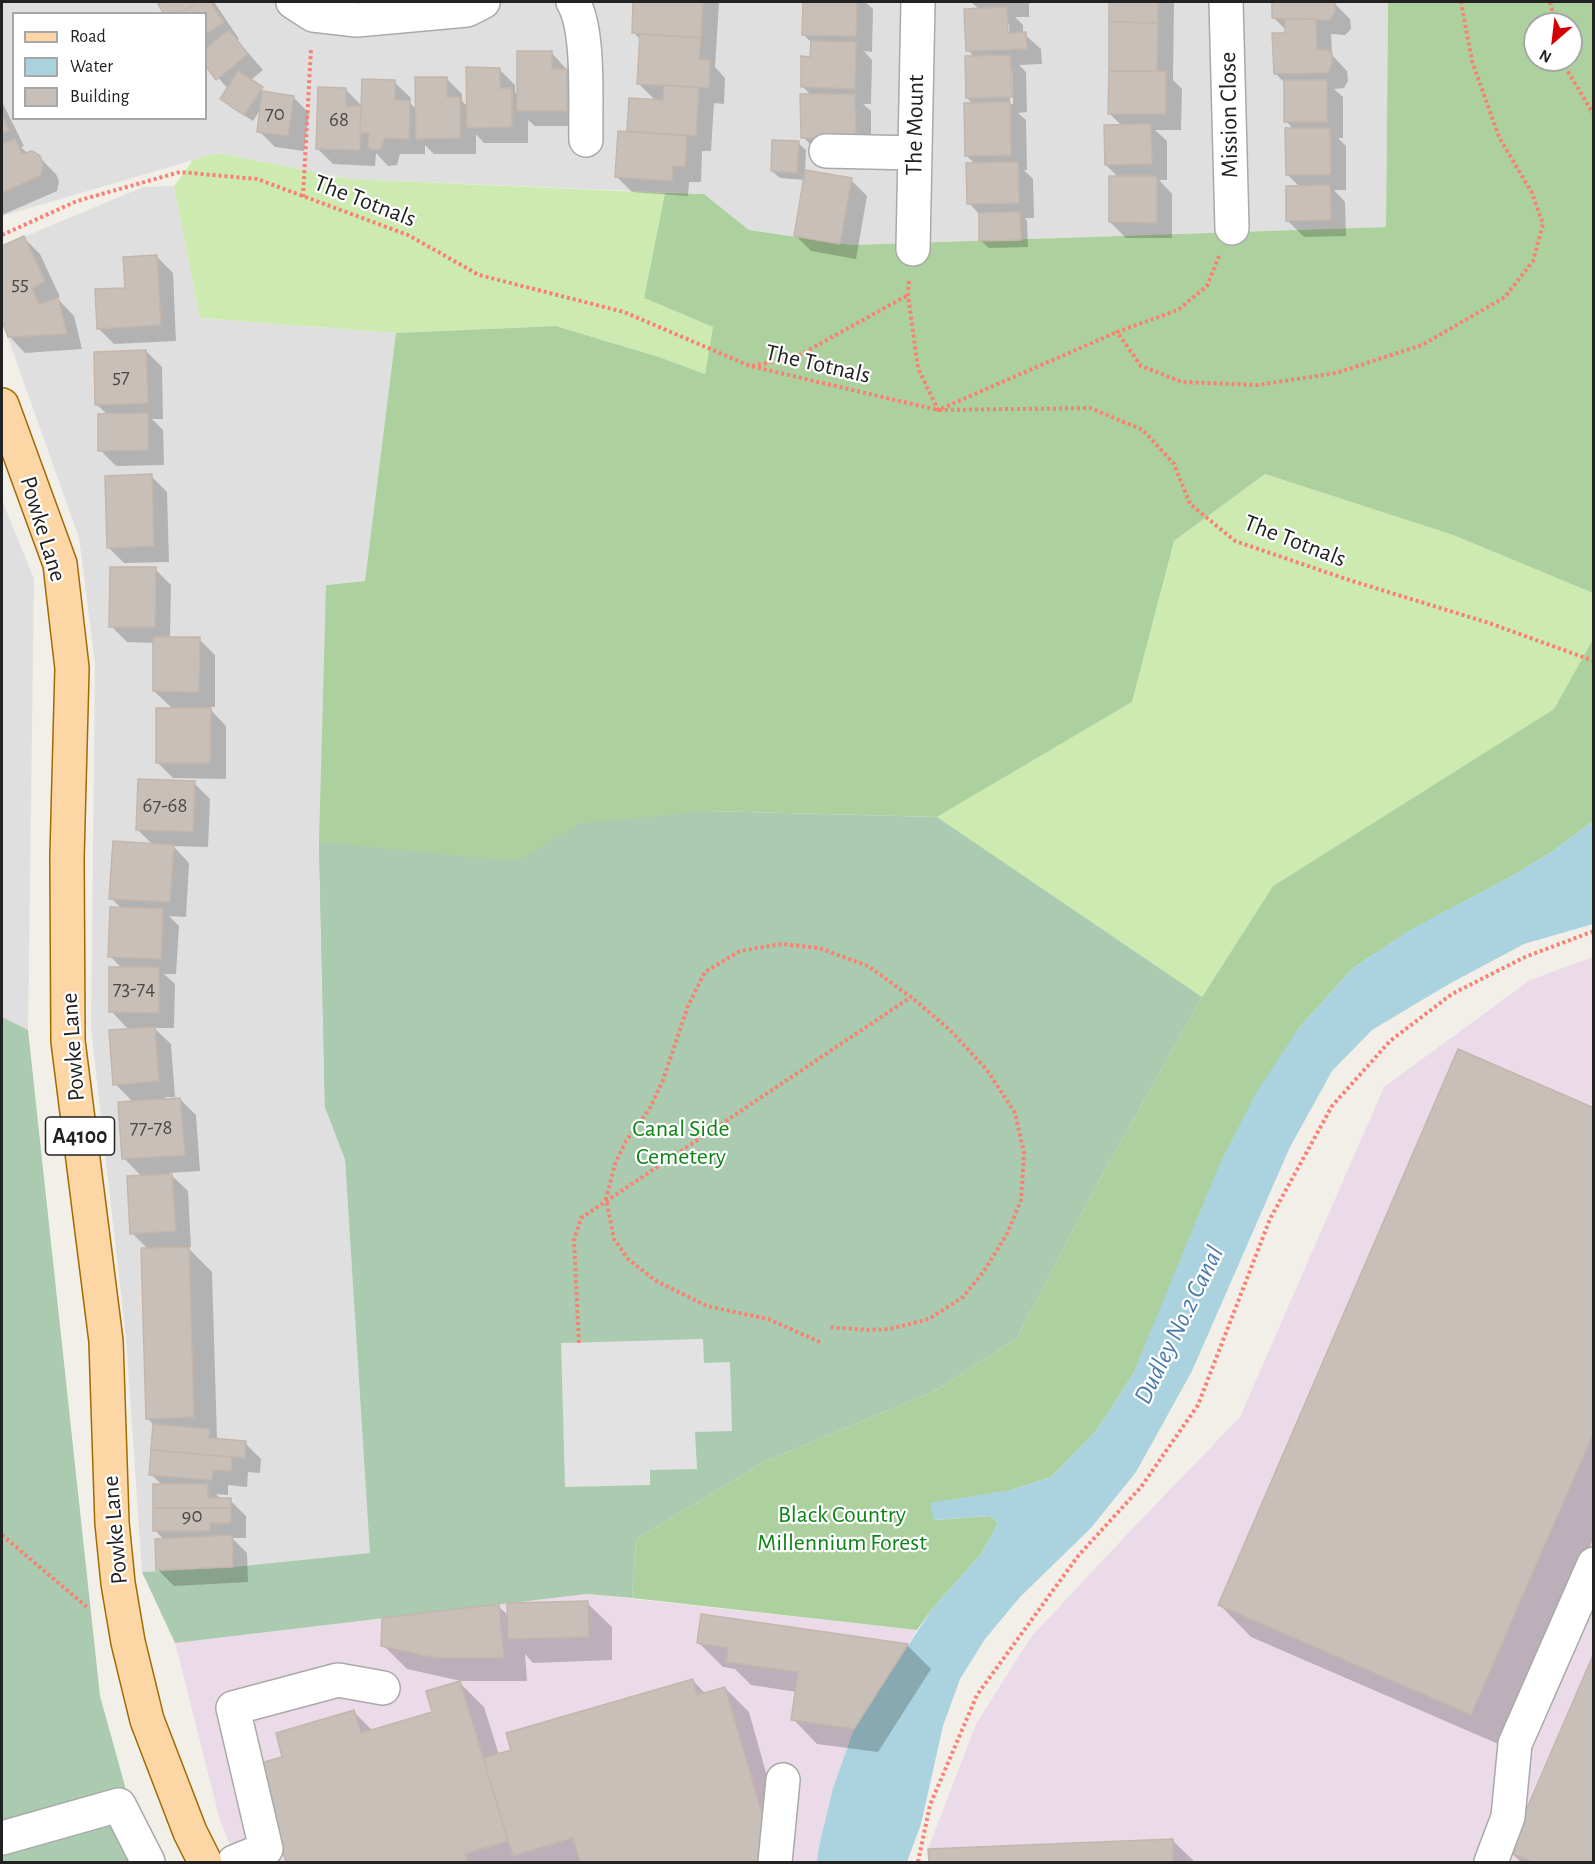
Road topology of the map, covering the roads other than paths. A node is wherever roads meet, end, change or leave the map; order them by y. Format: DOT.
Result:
graph roads {
  1 [pos="483,2"];
  2 [pos="573,2"];
  3 [pos="918,2"];
  4 [pos="1226,2"];
  5 [pos="303,8"];
  6 [pos="586,140"];
  7 [pos="826,151"];
  8 [pos="915,153"];
  9 [pos="1232,228"];
  10 [pos="913,249"];
  11 [pos="2,405"];
  12 [pos="1593,1564"];
  13 [pos="383,1688"];
  14 [pos="783,1780"];
  15 [pos="2,1838"];
  16 [pos="148,1863"];
  17 [pos="205,1863"];
  18 [pos="234,1863"];
  19 [pos="775,1863"];
  20 [pos="1491,1863"];
  1 -- 5 [label="street"];
  2 -- 6 [label="street"];
  3 -- 8 [label="street, The Mount"];
  4 -- 9 [label="street, Mission Close"];
  7 -- 8 [label="street"];
  8 -- 10 [label="street, The Mount"];
  11 -- 17 [label="main road, Powke Lane / A4100"];
  12 -- 20 [label="street"];
  13 -- 18 [label="street"];
  14 -- 19 [label="street"];
  15 -- 16 [label="street"];
}
